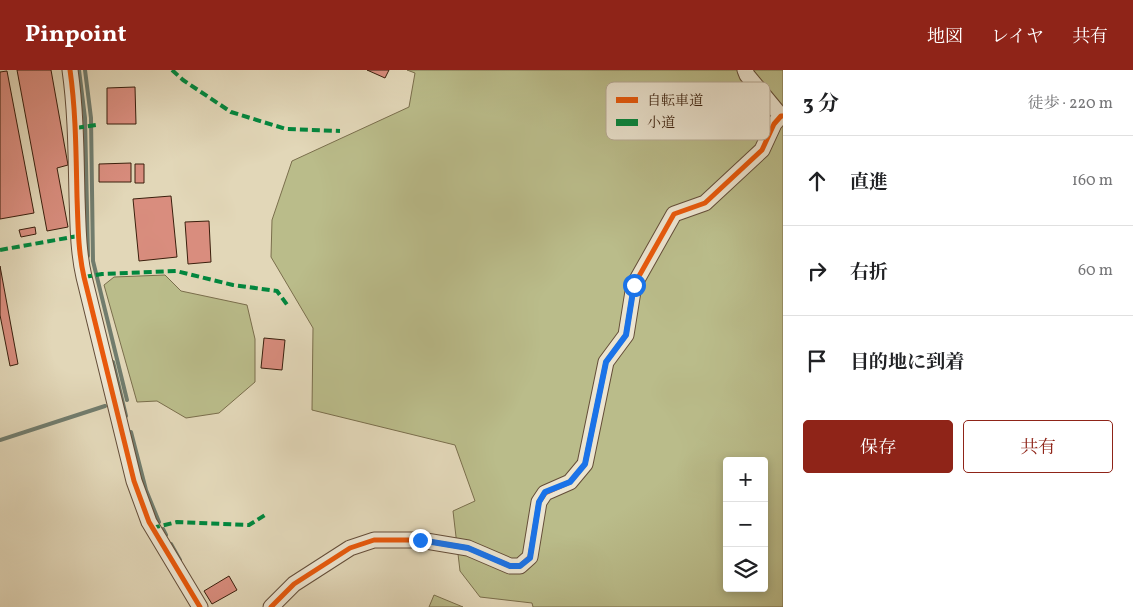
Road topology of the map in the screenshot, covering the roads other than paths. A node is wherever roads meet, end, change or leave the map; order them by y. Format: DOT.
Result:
graph roads {
  1 [pos="70,70"];
  2 [pos="745,70"];
  3 [pos="753,82"];
  4 [pos="770,102"];
  5 [pos="782,116"];
  6 [pos="770,133"];
  7 [pos="767,140"];
  8 [pos="200,607"];
  9 [pos="271,607"];
  1 -- 8 [label="street"];
  2 -- 3 [label="street"];
  4 -- 5 [label="street"];
  5 -- 6 [label="street"];
  7 -- 9 [label="street"];
}
